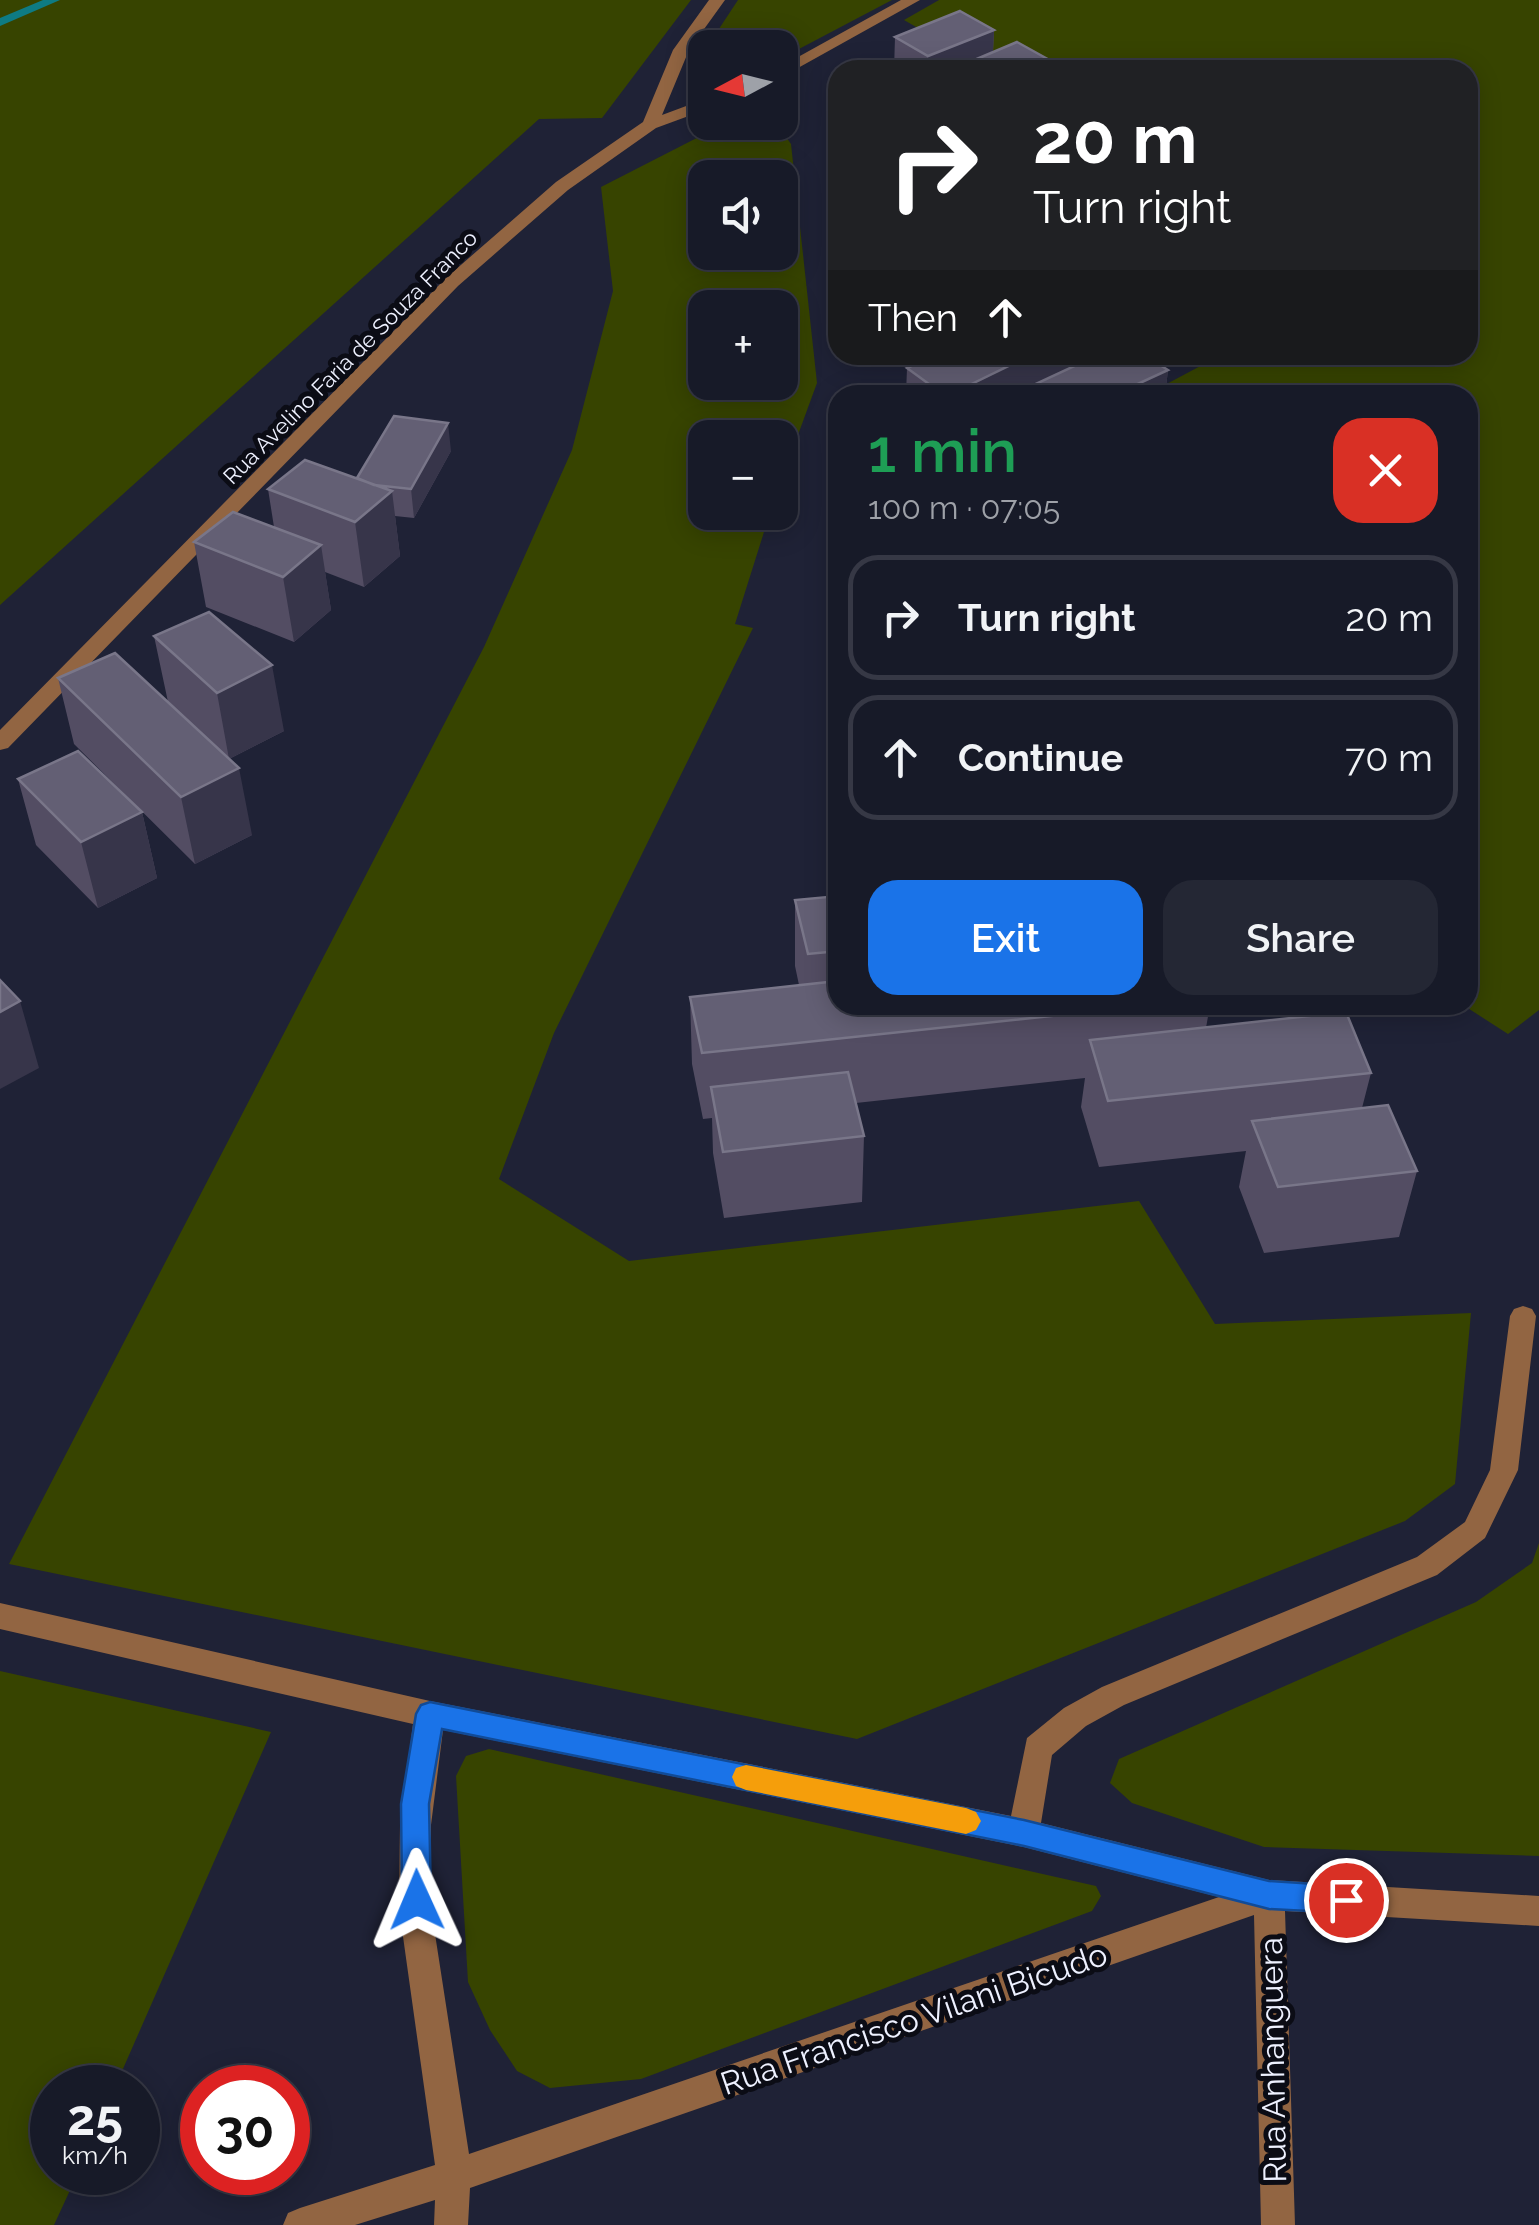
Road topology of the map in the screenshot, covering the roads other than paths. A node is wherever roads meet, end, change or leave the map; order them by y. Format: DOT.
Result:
graph roads {
  1 [pos="717,0"];
  2 [pos="912,0"];
  3 [pos="798,63"];
  4 [pos="688,111"];
  5 [pos="650,126"];
  6 [pos="0,743"];
  7 [pos="1523,1316"];
  8 [pos="0,1616"];
  9 [pos="430,1714"];
  10 [pos="1024,1833"];
  11 [pos="1269,1895"];
  12 [pos="1539,1911"];
  13 [pos="456,2176"];
  14 [pos="300,2225"];
  15 [pos="451,2225"];
  16 [pos="1278,2225"];
  1 -- 5 [label="street"];
  2 -- 3 [label="street"];
  4 -- 5 [label="street, Rua Avelino Faria de Souza Franco"];
  5 -- 6 [label="street, Rua Avelino Faria de Souza Franco"];
  7 -- 10 [label="street"];
  8 -- 9 [label="street"];
  9 -- 10 [label="street"];
  9 -- 13 [label="street"];
  10 -- 11 [label="street"];
  11 -- 12 [label="street, Rua Francisco Vilani Bicudo"];
  11 -- 13 [label="street, Rua Francisco Vilani Bicudo"];
  11 -- 16 [label="street, Rua Anhanguera"];
  13 -- 14 [label="street, Rua Francisco Vilani Bicudo"];
  13 -- 15 [label="street"];
}
